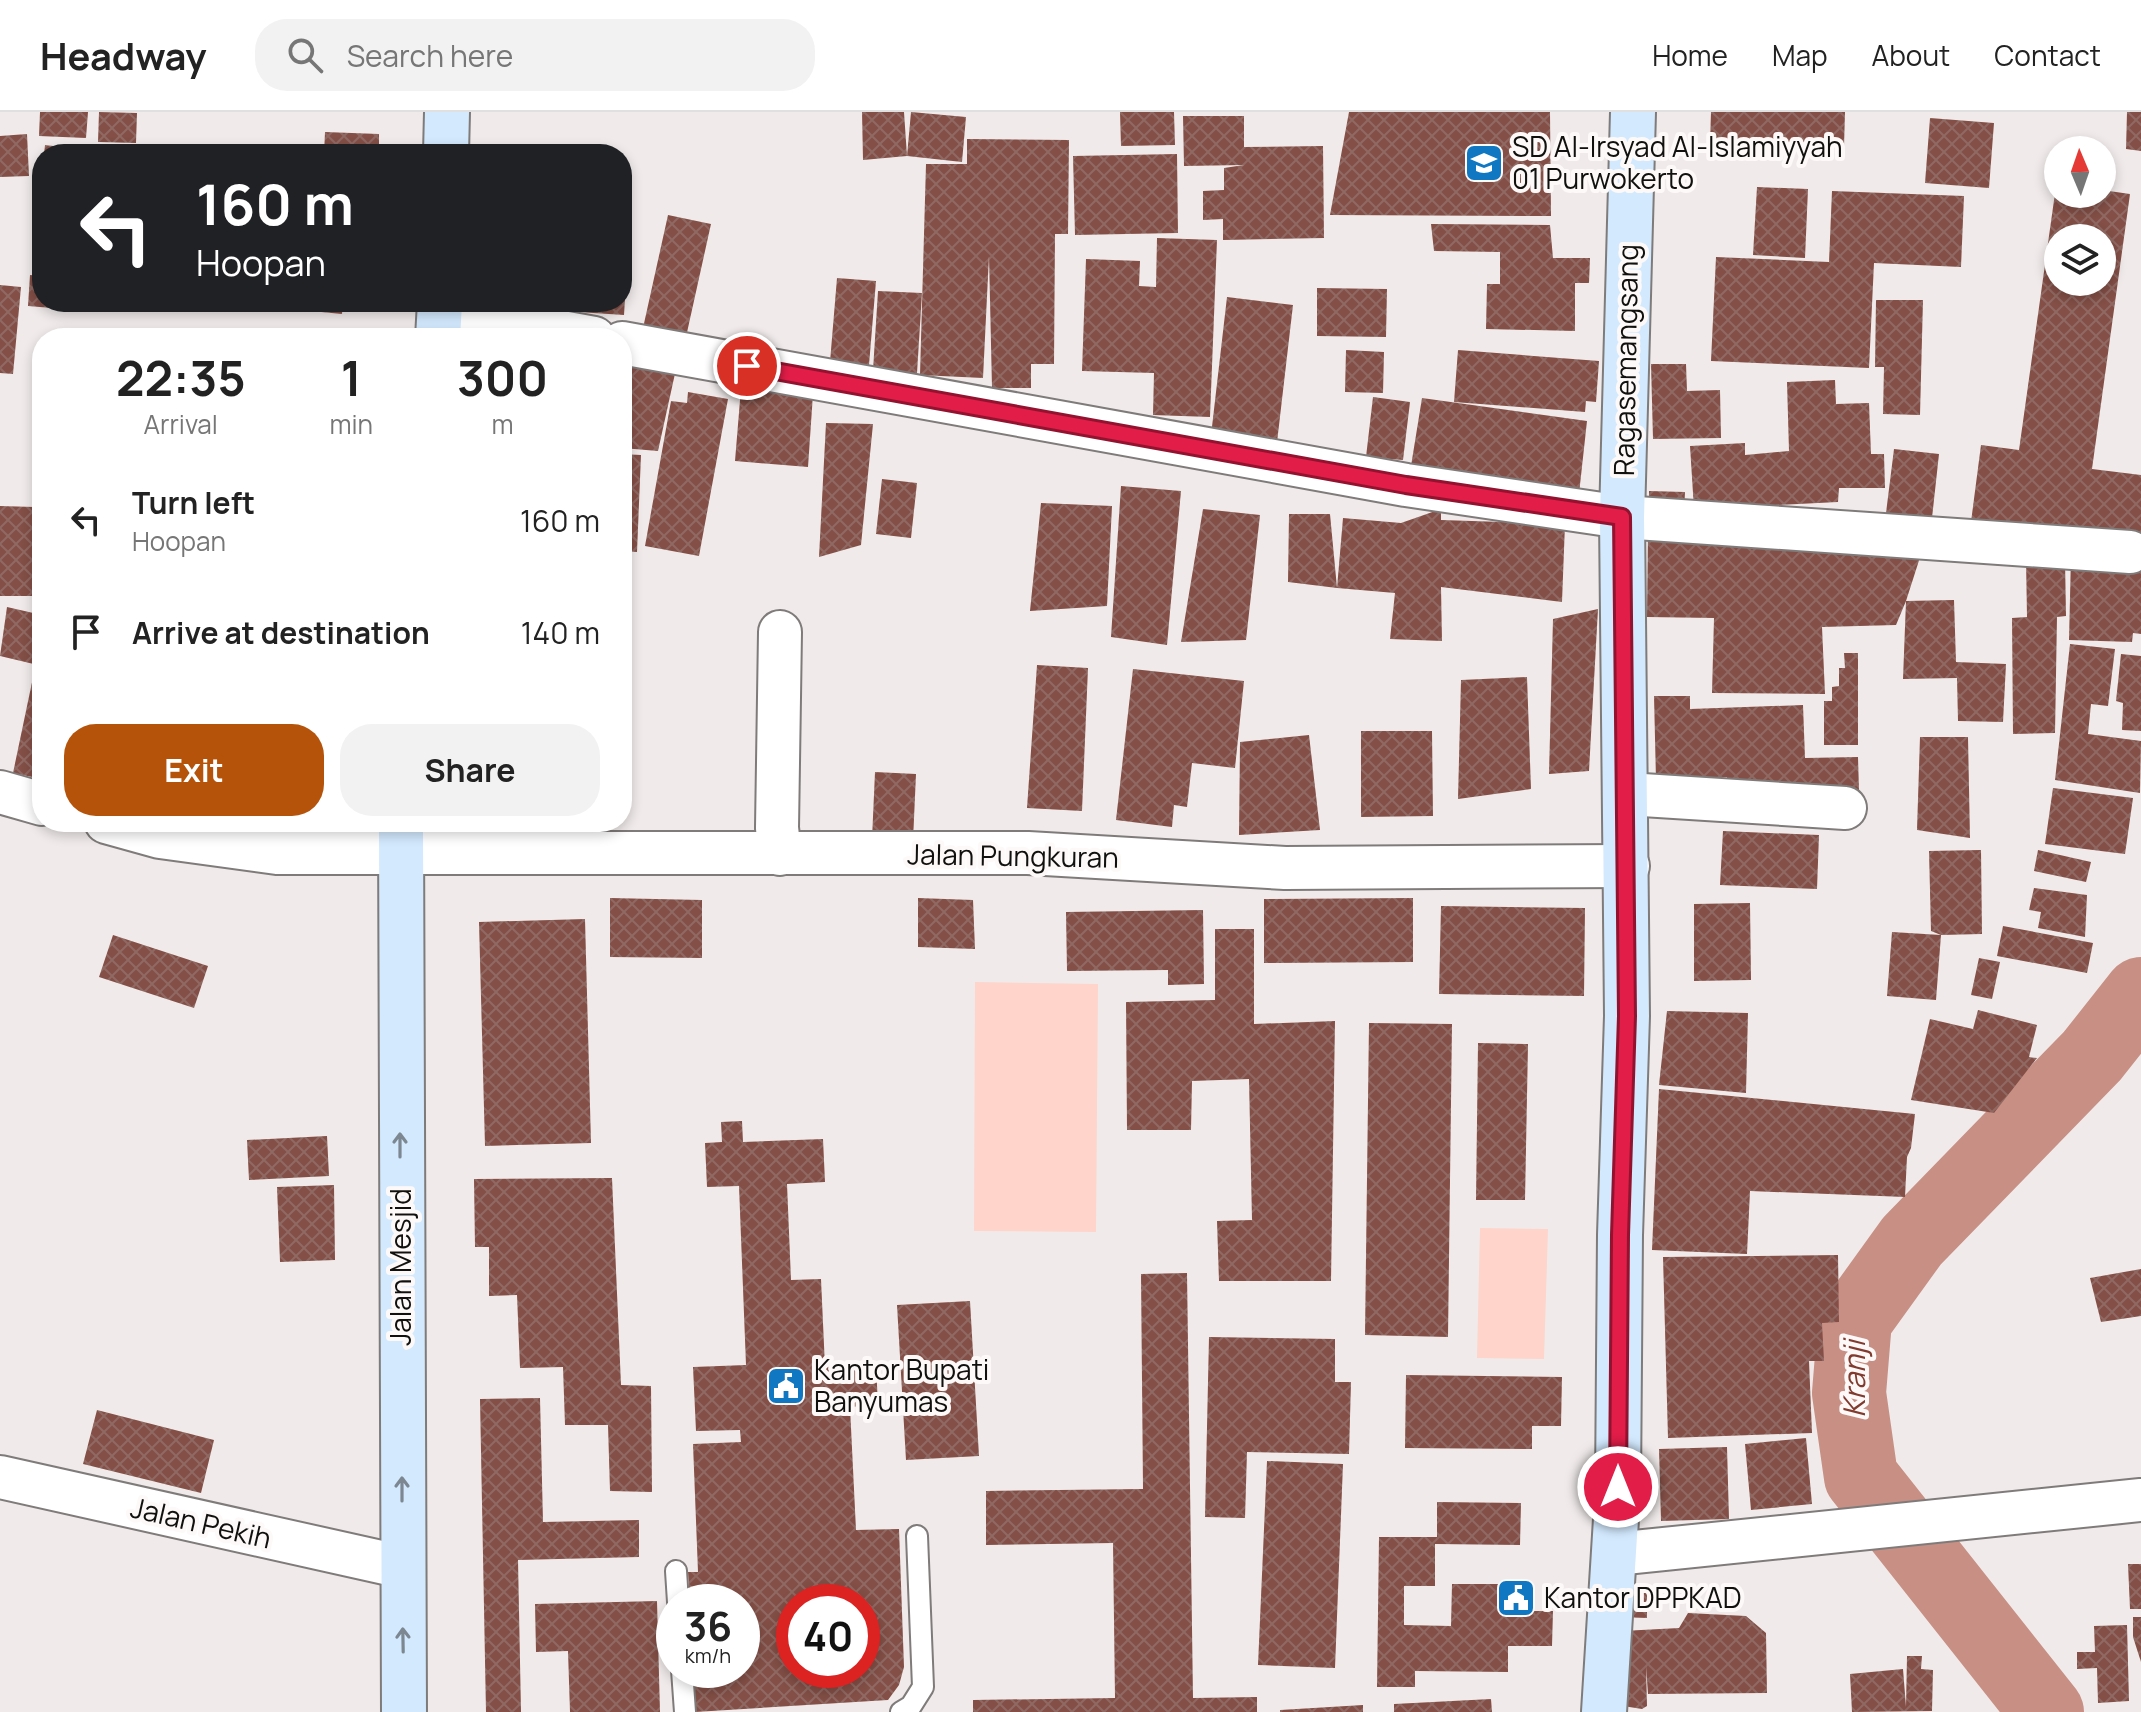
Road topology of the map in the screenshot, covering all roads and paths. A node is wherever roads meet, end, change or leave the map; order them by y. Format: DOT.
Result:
graph roads {
  1 [pos="447,112"];
  2 [pos="1633,112"];
  3 [pos="446,144"];
  4 [pos="439,317"];
  5 [pos="520,328"];
  6 [pos="632,345"];
  7 [pos="1622,517"];
  8 [pos="2130,552"];
  9 [pos="780,632"];
  10 [pos="0,792"];
  11 [pos="1627,794"];
  12 [pos="32,801"];
  13 [pos="1845,808"];
  14 [pos="142,832"];
  15 [pos="400,839"];
  16 [pos="780,854"];
  17 [pos="1628,866"];
  18 [pos="0,1477"];
  19 [pos="2141,1500"];
  20 [pos="917,1536"];
  21 [pos="1615,1554"];
  22 [pos="403,1567"];
  23 [pos="676,1571"];
  24 [pos="677,1584"];
  25 [pos="683,1688"];
  26 [pos="404,1712"];
  27 [pos="685,1712"];
  28 [pos="901,1712"];
  29 [pos="1604,1712"];
  1 -- 3 [label="street"];
  2 -- 7 [label="street, Ragasemangsang"];
  4 -- 5 [label="street"];
  6 -- 7 [label="street"];
  7 -- 8 [label="street"];
  7 -- 11 [label="street, Ragasemangsang"];
  9 -- 16 [label="street"];
  10 -- 12 [label="street"];
  11 -- 13 [label="street"];
  11 -- 17 [label="street, Ragasemangsang"];
  14 -- 15 [label="street, Jalan Pungkuran"];
  15 -- 16 [label="street, Jalan Pungkuran"];
  22 -- 15 [label="street, Jalan Mesjid, one-way"];
  16 -- 17 [label="street, Jalan Pungkuran"];
  17 -- 21 [label="street, Ragasemangsang"];
  18 -- 22 [label="street, Jalan Pekih"];
  19 -- 21 [label="street"];
  20 -- 28 [label="lane"];
  21 -- 29 [label="street, Ragasemangsang"];
  26 -- 22 [label="street, Jalan Mesjid, one-way"];
  23 -- 24 [label="lane"];
  25 -- 27 [label="lane"];
}
